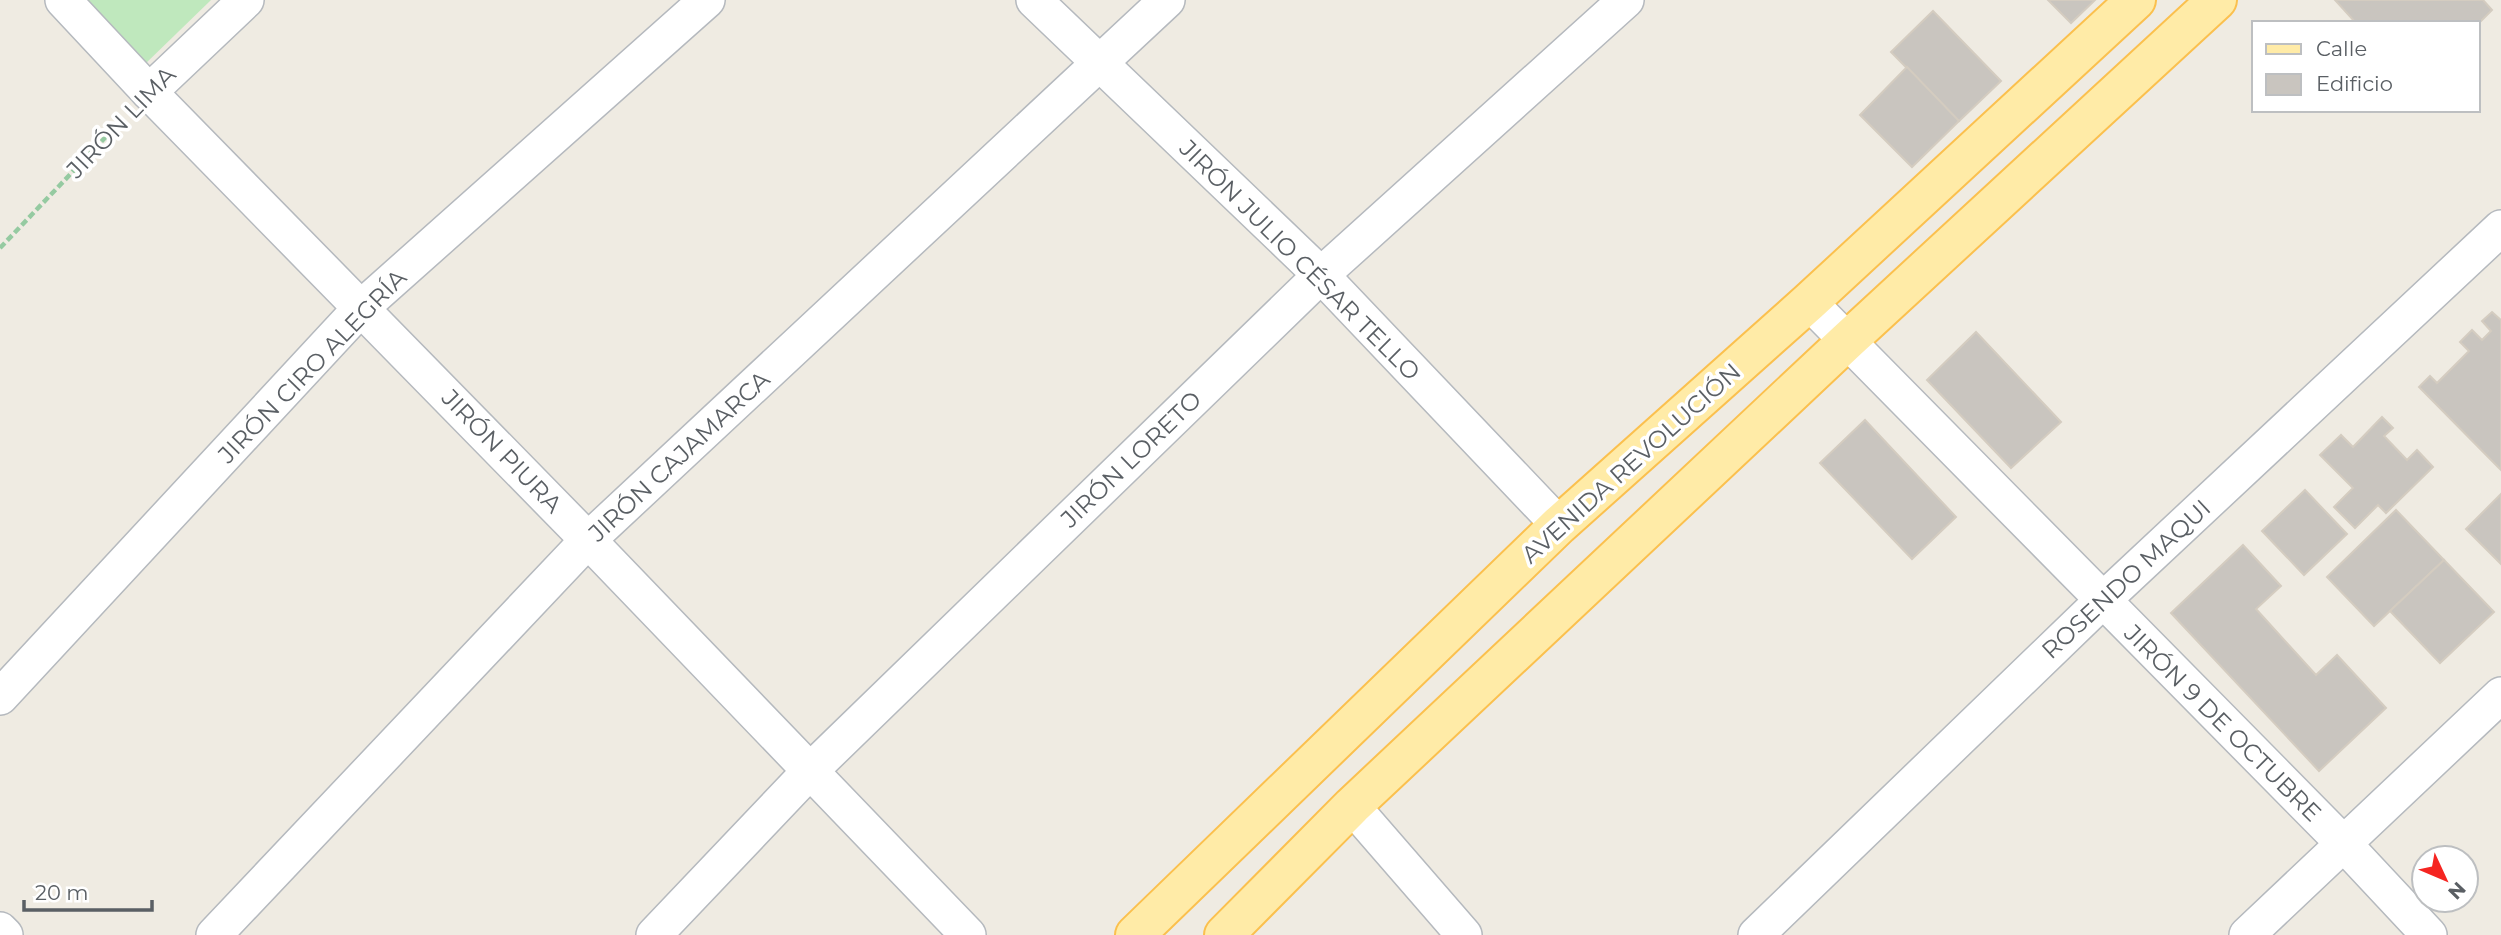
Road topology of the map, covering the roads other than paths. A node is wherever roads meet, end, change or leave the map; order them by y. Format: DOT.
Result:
graph roads {
  1 [pos="63,0"];
  2 [pos="246,0"];
  3 [pos="707,0"];
  4 [pos="1034,0"];
  5 [pos="1167,0"];
  6 [pos="1626,0"];
  7 [pos="2136,0"];
  8 [pos="2217,0"];
  9 [pos="1099,63"];
  10 [pos="149,92"];
  11 [pos="2501,228"];
  12 [pos="1321,275"];
  13 [pos="1810,302"];
  14 [pos="361,308"];
  15 [pos="1847,341"];
  16 [pos="1559,525"];
  17 [pos="589,540"];
  18 [pos="2102,601"];
  19 [pos="2501,695"];
  20 [pos="0,697"];
  21 [pos="809,772"];
  22 [pos="1352,806"];
  23 [pos="2343,844"];
  24 [pos="0,930"];
  25 [pos="5,935"];
  26 [pos="214,935"];
  27 [pos="654,935"];
  28 [pos="968,935"];
  29 [pos="1135,935"];
  30 [pos="1224,935"];
  31 [pos="1464,935"];
  32 [pos="1756,935"];
  33 [pos="2247,935"];
  34 [pos="2428,935"];
  1 -- 10 [label="street, JIRÓN PIURA"];
  2 -- 10 [label="street, JIRÓN LIMA"];
  3 -- 14 [label="street, JIRÓN CIRO ALEGRÍA"];
  4 -- 9 [label="street, JIRÓN JULIO CÉSAR TELLO"];
  5 -- 9 [label="street, JIRÓN CAJAMARCA"];
  6 -- 12 [label="street, JIRÓN LORETO"];
  7 -- 13 [label="main road, AVENIDA REVOLUCIÓN"];
  8 -- 15 [label="main road"];
  9 -- 12 [label="street, JIRÓN JULIO CÉSAR TELLO"];
  9 -- 17 [label="street, JIRÓN CAJAMARCA"];
  10 -- 14 [label="street, JIRÓN PIURA"];
  11 -- 18 [label="street, ROSENDO MAQUI"];
  12 -- 16 [label="street, JIRÓN JULIO CÉSAR TELLO"];
  12 -- 21 [label="street, JIRÓN LORETO"];
  13 -- 15 [label="street, JIRÓN 9 DE OCTUBRE"];
  13 -- 16 [label="main road, AVENIDA REVOLUCIÓN"];
  14 -- 17 [label="street, JIRÓN PIURA"];
  14 -- 20 [label="street, JIRÓN CIRO ALEGRÍA"];
  15 -- 18 [label="street, JIRÓN 9 DE OCTUBRE"];
  15 -- 22 [label="main road"];
  16 -- 29 [label="main road, AVENIDA REVOLUCIÓN"];
  17 -- 21 [label="street, JIRÓN PIURA"];
  17 -- 26 [label="street, JIRÓN CAJAMARCA"];
  18 -- 23 [label="street, JIRÓN 9 DE OCTUBRE"];
  18 -- 32 [label="street, ROSENDO MAQUI"];
  19 -- 23 [label="street"];
  21 -- 27 [label="street, JIRÓN LORETO"];
  21 -- 28 [label="street, JIRÓN PIURA"];
  22 -- 30 [label="main road"];
  22 -- 31 [label="street"];
  23 -- 33 [label="street"];
  23 -- 34 [label="street, JIRÓN 9 DE OCTUBRE"];
  24 -- 25 [label="street"];
}
